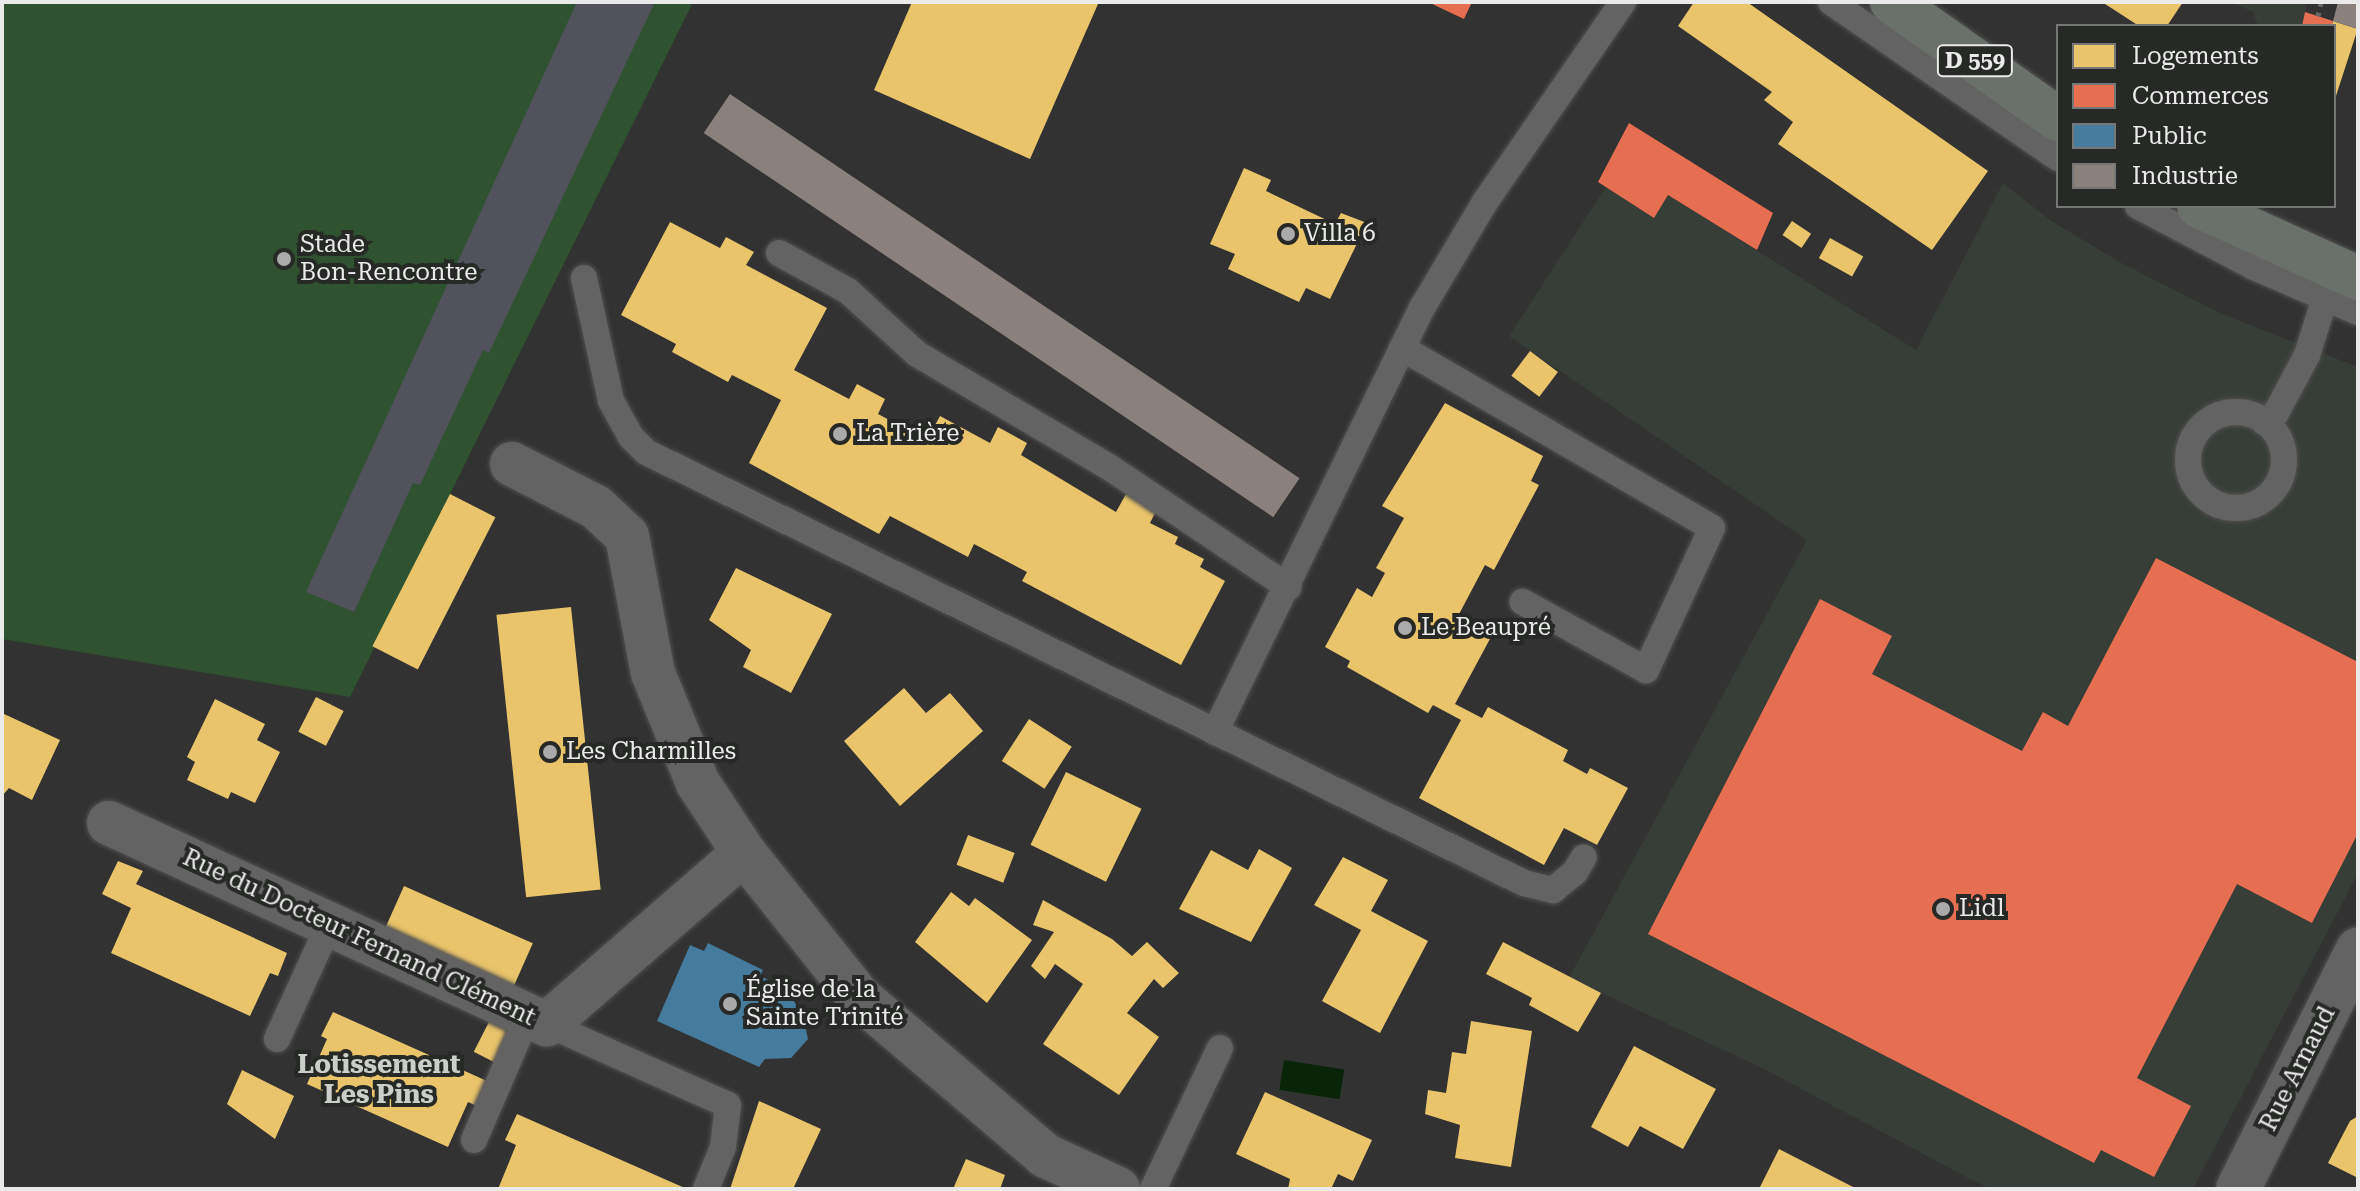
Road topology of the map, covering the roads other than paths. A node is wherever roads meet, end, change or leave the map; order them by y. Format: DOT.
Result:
graph roads {
  1 [pos="1623,2"];
  2 [pos="1831,2"];
  3 [pos="1892,2"];
  4 [pos="2056,118"];
  5 [pos="2056,157"];
  6 [pos="2143,208"];
  7 [pos="2203,208"];
  8 [pos="779,253"];
  9 [pos="584,278"];
  10 [pos="2339,282"];
  11 [pos="2358,312"];
  12 [pos="1402,348"];
  13 [pos="2264,422"];
  14 [pos="512,464"];
  15 [pos="1288,587"];
  16 [pos="1523,602"];
  17 [pos="1215,732"];
  18 [pos="109,823"];
  19 [pos="744,853"];
  20 [pos="1584,857"];
  21 [pos="329,925"];
  22 [pos="2358,949"];
  23 [pos="538,1020"];
  24 [pos="277,1039"];
  25 [pos="1220,1048"];
  26 [pos="474,1140"];
  27 [pos="706,1189"];
  28 [pos="1118,1189"];
  29 [pos="1153,1189"];
  30 [pos="2238,1189"];
  1 -- 12 [label="lane"];
  2 -- 5 [label="lane"];
  3 -- 4 [label="main road, D 559"];
  6 -- 10 [label="lane"];
  7 -- 10 [label="main road"];
  8 -- 15 [label="lane"];
  9 -- 17 [label="lane"];
  10 -- 11 [label="lane"];
  10 -- 13 [label="lane"];
  12 -- 15 [label="lane"];
  12 -- 16 [label="lane"];
  14 -- 19 [label="street"];
  15 -- 17 [label="lane"];
  17 -- 20 [label="lane"];
  18 -- 21 [label="street, Rue du Docteur Fernand Clément"];
  19 -- 23 [label="street, Rue du Docteur Fernand Clément"];
  19 -- 28 [label="street"];
  21 -- 23 [label="street, Rue du Docteur Fernand Clément"];
  21 -- 24 [label="lane"];
  22 -- 30 [label="street, Rue Arnaud"];
  23 -- 26 [label="lane"];
  23 -- 27 [label="lane"];
  25 -- 29 [label="lane"];
}
